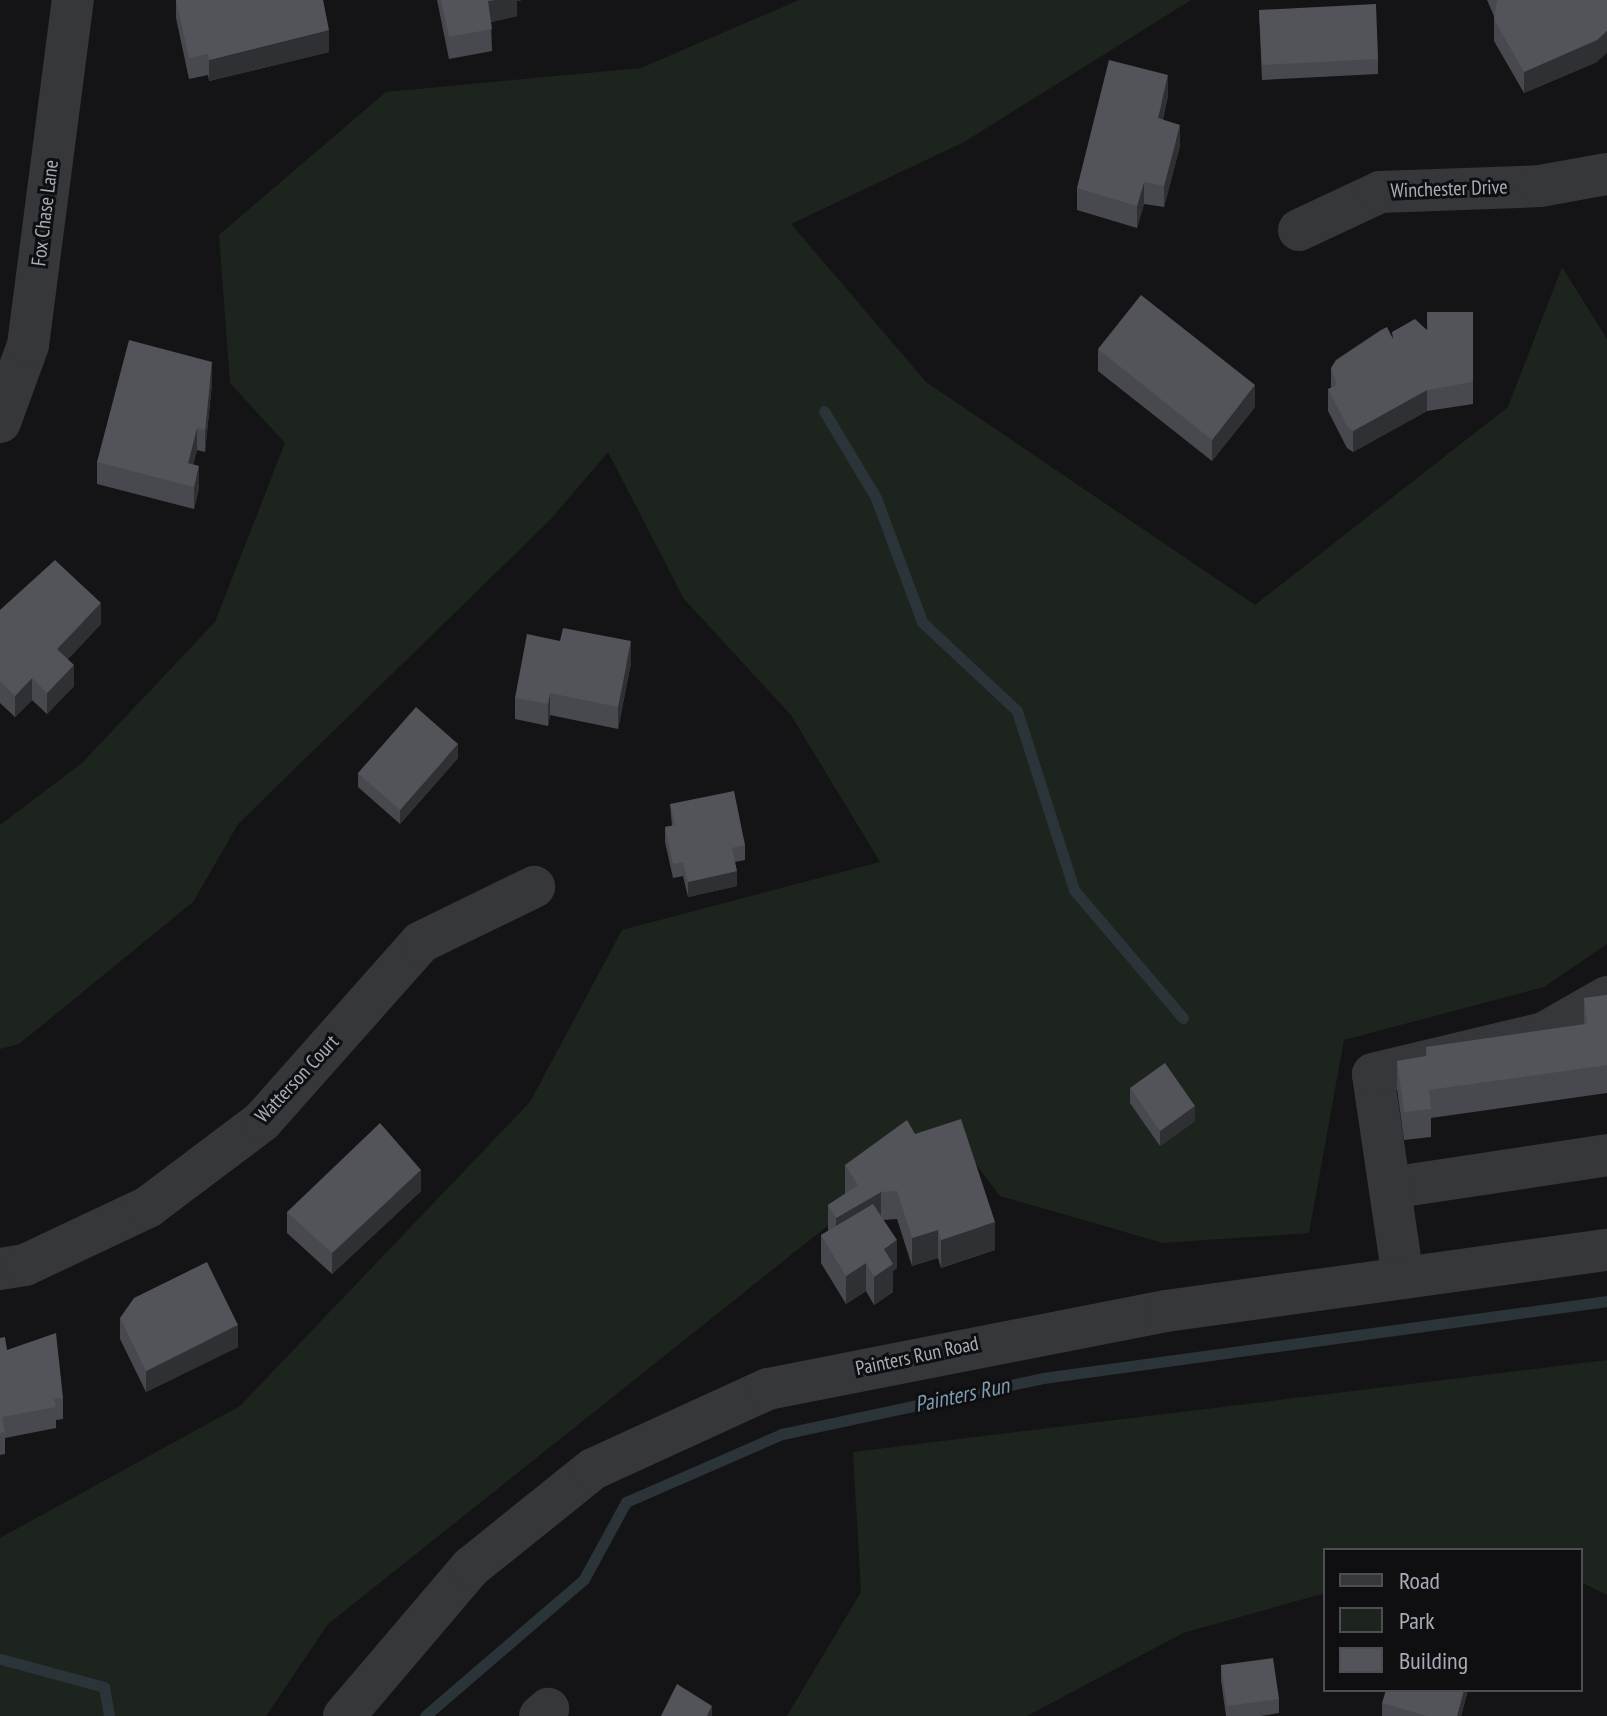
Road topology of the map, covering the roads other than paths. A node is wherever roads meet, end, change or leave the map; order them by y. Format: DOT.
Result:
graph roads {
  1 [pos="73,0"];
  2 [pos="1607,174"];
  3 [pos="1299,230"];
  4 [pos="0,422"];
  5 [pos="534,887"];
  6 [pos="1607,997"];
  7 [pos="1607,1155"];
  8 [pos="1390,1188"];
  9 [pos="1607,1250"];
  10 [pos="0,1269"];
  11 [pos="1403,1278"];
  12 [pos="344,1716"];
  1 -- 4 [label="street, Fox Chase Lane"];
  2 -- 3 [label="street, Winchester Drive"];
  5 -- 10 [label="street, Watterson Court"];
  6 -- 8 [label="street"];
  7 -- 8 [label="street"];
  8 -- 11 [label="street"];
  9 -- 11 [label="street, Painters Run Road"];
  11 -- 12 [label="street, Painters Run Road"];
}
